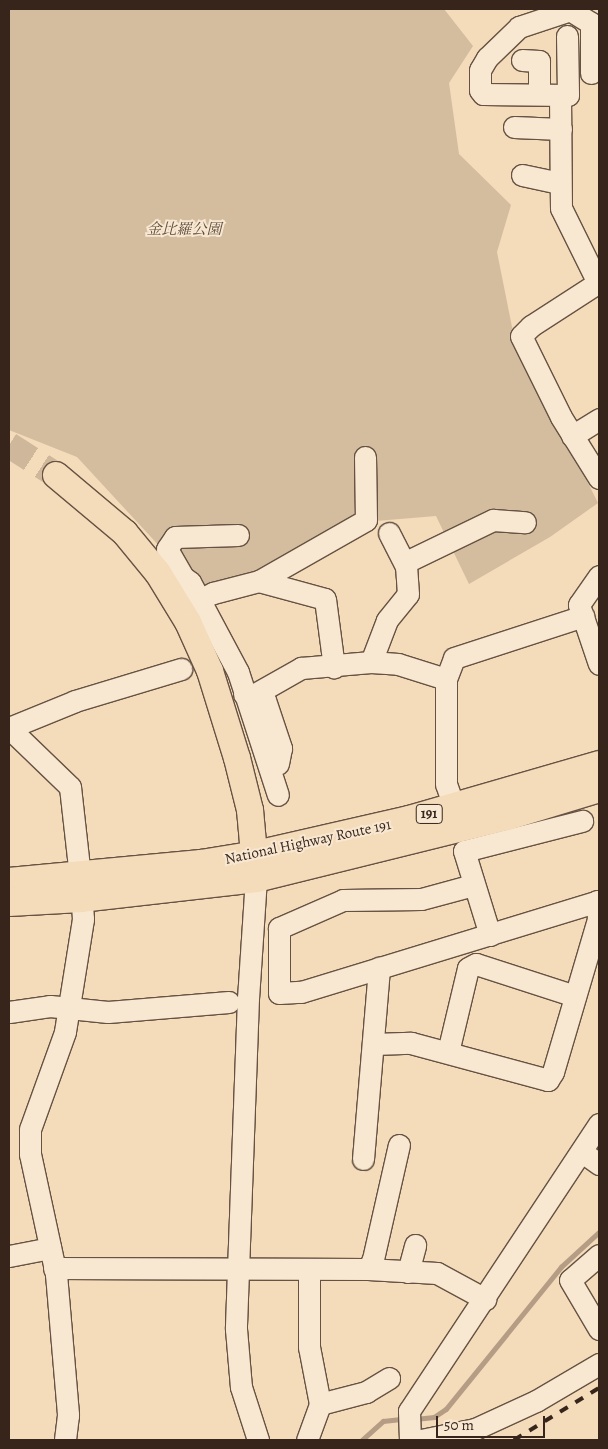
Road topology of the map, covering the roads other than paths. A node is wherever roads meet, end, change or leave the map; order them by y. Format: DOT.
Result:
graph roads {
  1 [pos="540,9"];
  2 [pos="520,21"];
  3 [pos="567,36"];
  4 [pos="522,60"];
  5 [pos="591,72"];
  6 [pos="549,94"];
  7 [pos="514,127"];
  8 [pos="561,129"];
  9 [pos="522,175"];
  10 [pos="560,183"];
  11 [pos="598,283"];
  12 [pos="599,419"];
  13 [pos="572,436"];
  14 [pos="365,457"];
  15 [pos="598,474"];
  16 [pos="56,475"];
  17 [pos="525,522"];
  18 [pos="389,533"];
  19 [pos="238,535"];
  20 [pos="405,565"];
  21 [pos="599,576"];
  22 [pos="259,581"];
  23 [pos="199,600"];
  24 [pos="584,616"];
  25 [pos="379,618"];
  26 [pos="371,662"];
  27 [pos="599,664"];
  28 [pos="334,667"];
  29 [pos="181,669"];
  30 [pos="446,679"];
  31 [pos="251,694"];
  32 [pos="255,727"];
  33 [pos="9,728"];
  34 [pos="229,732"];
  35 [pos="278,764"];
  36 [pos="599,765"];
  37 [pos="589,805"];
  38 [pos="454,807"];
  39 [pos="256,867"];
  40 [pos="9,882"];
  41 [pos="473,885"];
  42 [pos="80,887"];
  43 [pos="598,901"];
  44 [pos="9,902"];
  45 [pos="490,935"];
  46 [pos="371,970"];
  47 [pos="576,996"];
  48 [pos="229,1002"];
  49 [pos="69,1007"];
  50 [pos="9,1012"];
  51 [pos="373,1044"];
  52 [pos="448,1052"];
  53 [pos="358,1068"];
  54 [pos="599,1124"];
  55 [pos="400,1145"];
  56 [pos="591,1158"];
  57 [pos="363,1159"];
  58 [pos="415,1245"];
  59 [pos="50,1248"];
  60 [pos="599,1255"];
  61 [pos="9,1256"];
  62 [pos="54,1268"];
  63 [pos="238,1269"];
  64 [pos="309,1269"];
  65 [pos="368,1269"];
  66 [pos="408,1272"];
  67 [pos="485,1299"];
  68 [pos="599,1329"];
  69 [pos="599,1364"];
  70 [pos="389,1378"];
  71 [pos="320,1404"];
  72 [pos="412,1430"];
  73 [pos="65,1440"];
  74 [pos="258,1440"];
  75 [pos="307,1440"];
  1 -- 2 [label="street"];
  2 -- 5 [label="street"];
  2 -- 6 [label="street"];
  3 -- 6 [label="street"];
  4 -- 6 [label="street"];
  6 -- 8 [label="street"];
  7 -- 8 [label="street"];
  8 -- 10 [label="street"];
  9 -- 10 [label="street"];
  10 -- 11 [label="street"];
  11 -- 13 [label="street"];
  12 -- 13 [label="street"];
  13 -- 15 [label="street"];
  14 -- 22 [label="street"];
  16 -- 34 [label="main road"];
  17 -- 20 [label="street"];
  18 -- 20 [label="street"];
  19 -- 23 [label="street"];
  20 -- 26 [label="street"];
  21 -- 24 [label="street"];
  22 -- 23 [label="street"];
  22 -- 28 [label="street"];
  23 -- 31 [label="street"];
  24 -- 27 [label="street"];
  24 -- 30 [label="street"];
  25 -- 26 [label="street"];
  26 -- 28 [label="street"];
  26 -- 30 [label="street"];
  28 -- 31 [label="street"];
  29 -- 33 [label="street"];
  30 -- 38 [label="street"];
  31 -- 32 [label="street"];
  31 -- 35 [label="street"];
  32 -- 34 [label="street"];
  32 -- 35 [label="street"];
  32 -- 35 [label="street"];
  33 -- 42 [label="street"];
  34 -- 39 [label="main road"];
  36 -- 38 [label="highway, National Highway Route 191 / 191"];
  37 -- 39 [label="highway, National Highway Route 191 / 191"];
  37 -- 41 [label="street"];
  38 -- 39 [label="highway, National Highway Route 191 / 191"];
  39 -- 42 [label="highway, National Highway Route 191 / 191"];
  39 -- 63 [label="street"];
  40 -- 42 [label="highway, National Highway Route 191 / 191"];
  41 -- 45 [label="street"];
  41 -- 46 [label="street"];
  42 -- 44 [label="highway, National Highway Route 191 / 191"];
  42 -- 49 [label="street"];
  43 -- 45 [label="street"];
  43 -- 47 [label="street"];
  45 -- 46 [label="street"];
  46 -- 51 [label="street"];
  46 -- 53 [label="street"];
  47 -- 52 [label="street"];
  47 -- 52 [label="street"];
  48 -- 49 [label="street"];
  49 -- 50 [label="street"];
  49 -- 59 [label="street"];
  51 -- 52 [label="street"];
  51 -- 57 [label="street"];
  54 -- 56 [label="street"];
  55 -- 65 [label="street"];
  56 -- 67 [label="street"];
  58 -- 66 [label="street"];
  59 -- 61 [label="street"];
  59 -- 62 [label="street"];
  60 -- 68 [label="street"];
  62 -- 63 [label="street"];
  62 -- 73 [label="street"];
  63 -- 64 [label="street"];
  63 -- 74 [label="street"];
  64 -- 65 [label="street"];
  64 -- 71 [label="street"];
  65 -- 66 [label="street"];
  66 -- 67 [label="street"];
  67 -- 72 [label="street"];
  69 -- 72 [label="street"];
  70 -- 71 [label="street"];
  71 -- 75 [label="street"];
}
